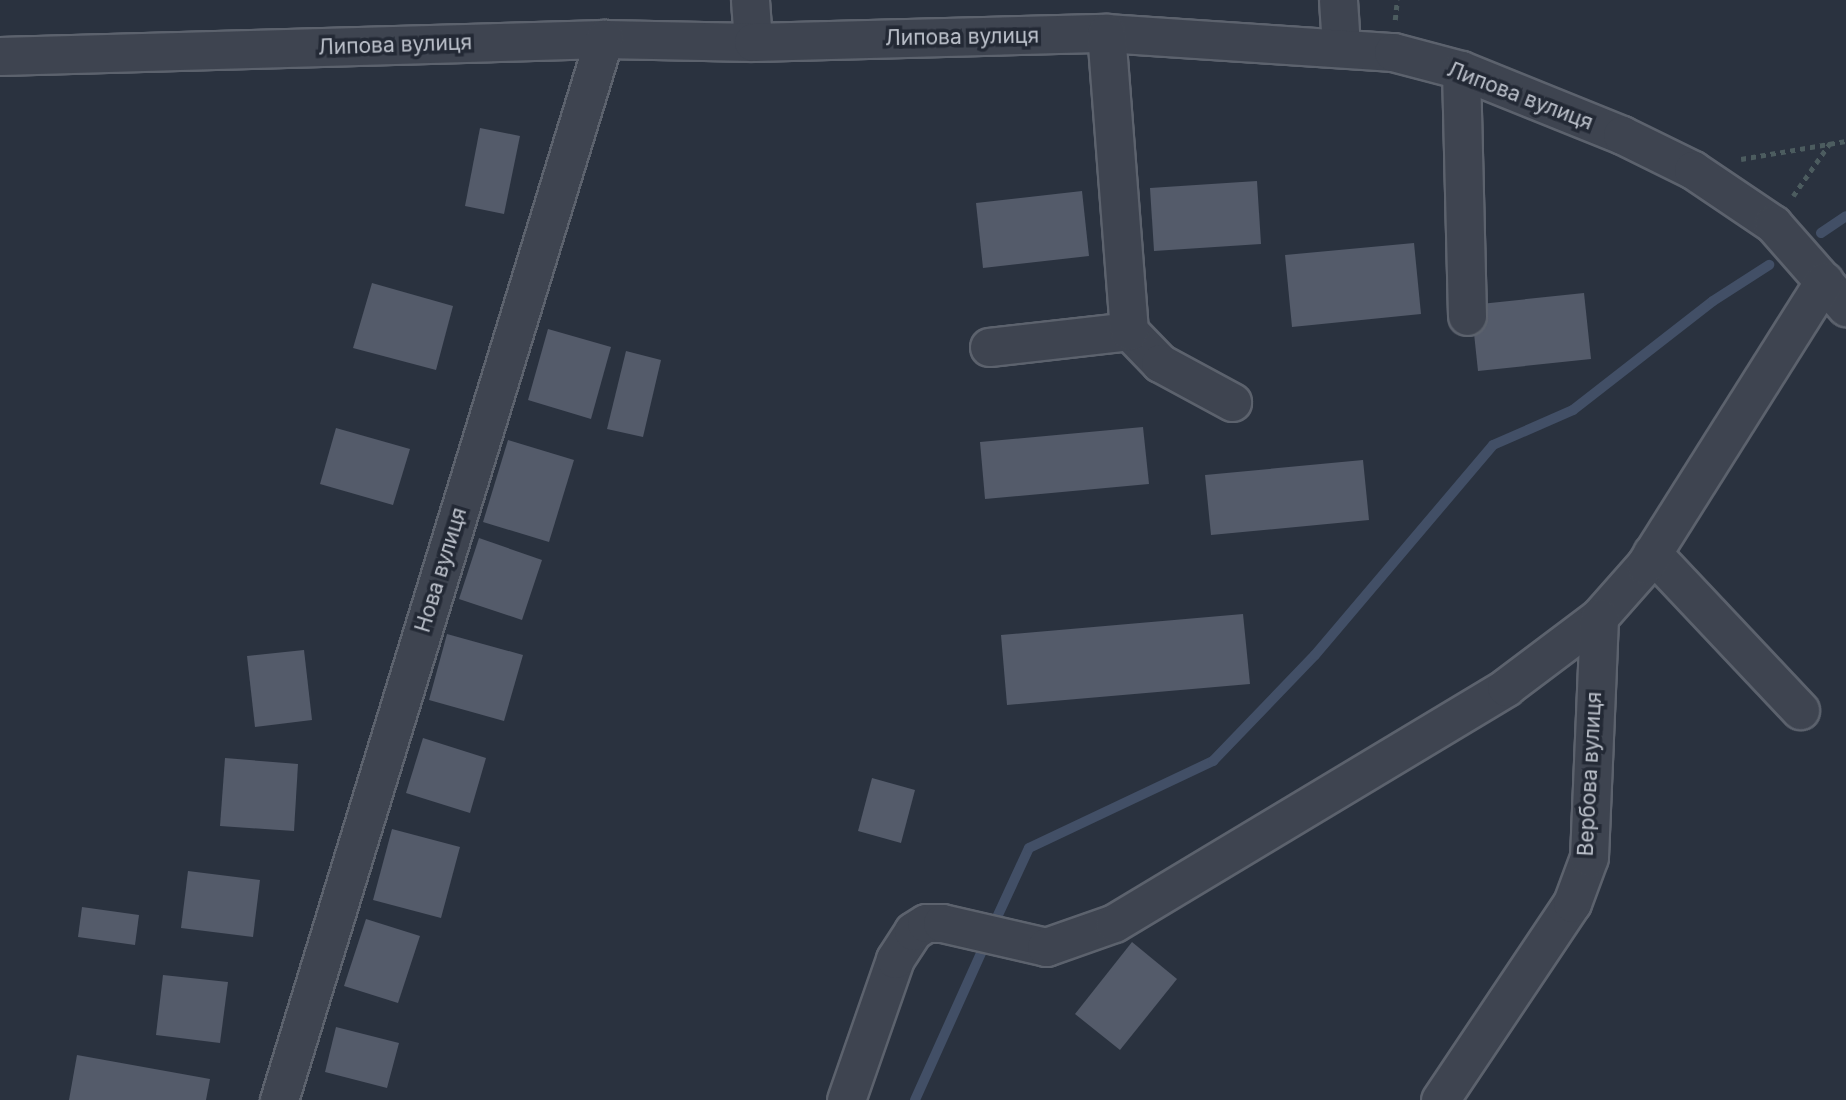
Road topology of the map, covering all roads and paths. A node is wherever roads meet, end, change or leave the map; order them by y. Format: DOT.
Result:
graph roads {
  1 [pos="750,0"];
  2 [pos="1338,0"];
  3 [pos="1106,33"];
  4 [pos="604,39"];
  5 [pos="753,42"];
  6 [pos="1341,47"];
  7 [pos="0,55"];
  8 [pos="1461,70"];
  9 [pos="1846,141"];
  10 [pos="1830,142"];
  11 [pos="1693,170"];
  12 [pos="1773,224"];
  13 [pos="1835,294"];
  14 [pos="1467,316"];
  15 [pos="1129,331"];
  16 [pos="989,347"];
  17 [pos="1232,402"];
  18 [pos="1652,553"];
  19 [pos="1600,617"];
  20 [pos="1800,710"];
  21 [pos="279,1100"];
  22 [pos="846,1100"];
  23 [pos="1440,1100"];
  1 -- 5 [label="street"];
  2 -- 6 [label="street"];
  3 -- 5 [label="street, Липова вулиця"];
  3 -- 6 [label="street, Липова вулиця"];
  3 -- 15 [label="street"];
  4 -- 5 [label="street, Липова вулиця"];
  4 -- 7 [label="street, Липова вулиця"];
  4 -- 21 [label="street, Нова вулиця"];
  6 -- 8 [label="street, Липова вулиця"];
  8 -- 11 [label="street, Липова вулиця"];
  8 -- 14 [label="street"];
  9 -- 10 [label="path"];
  10 -- 11 [label="path"];
  10 -- 12 [label="path"];
  11 -- 12 [label="street, Липова вулиця"];
  12 -- 13 [label="street, Липова вулиця"];
  13 -- 18 [label="street"];
  15 -- 16 [label="street"];
  15 -- 17 [label="street"];
  18 -- 19 [label="street"];
  18 -- 20 [label="street"];
  19 -- 22 [label="street"];
  19 -- 23 [label="street, Вербова вулиця"];
}
